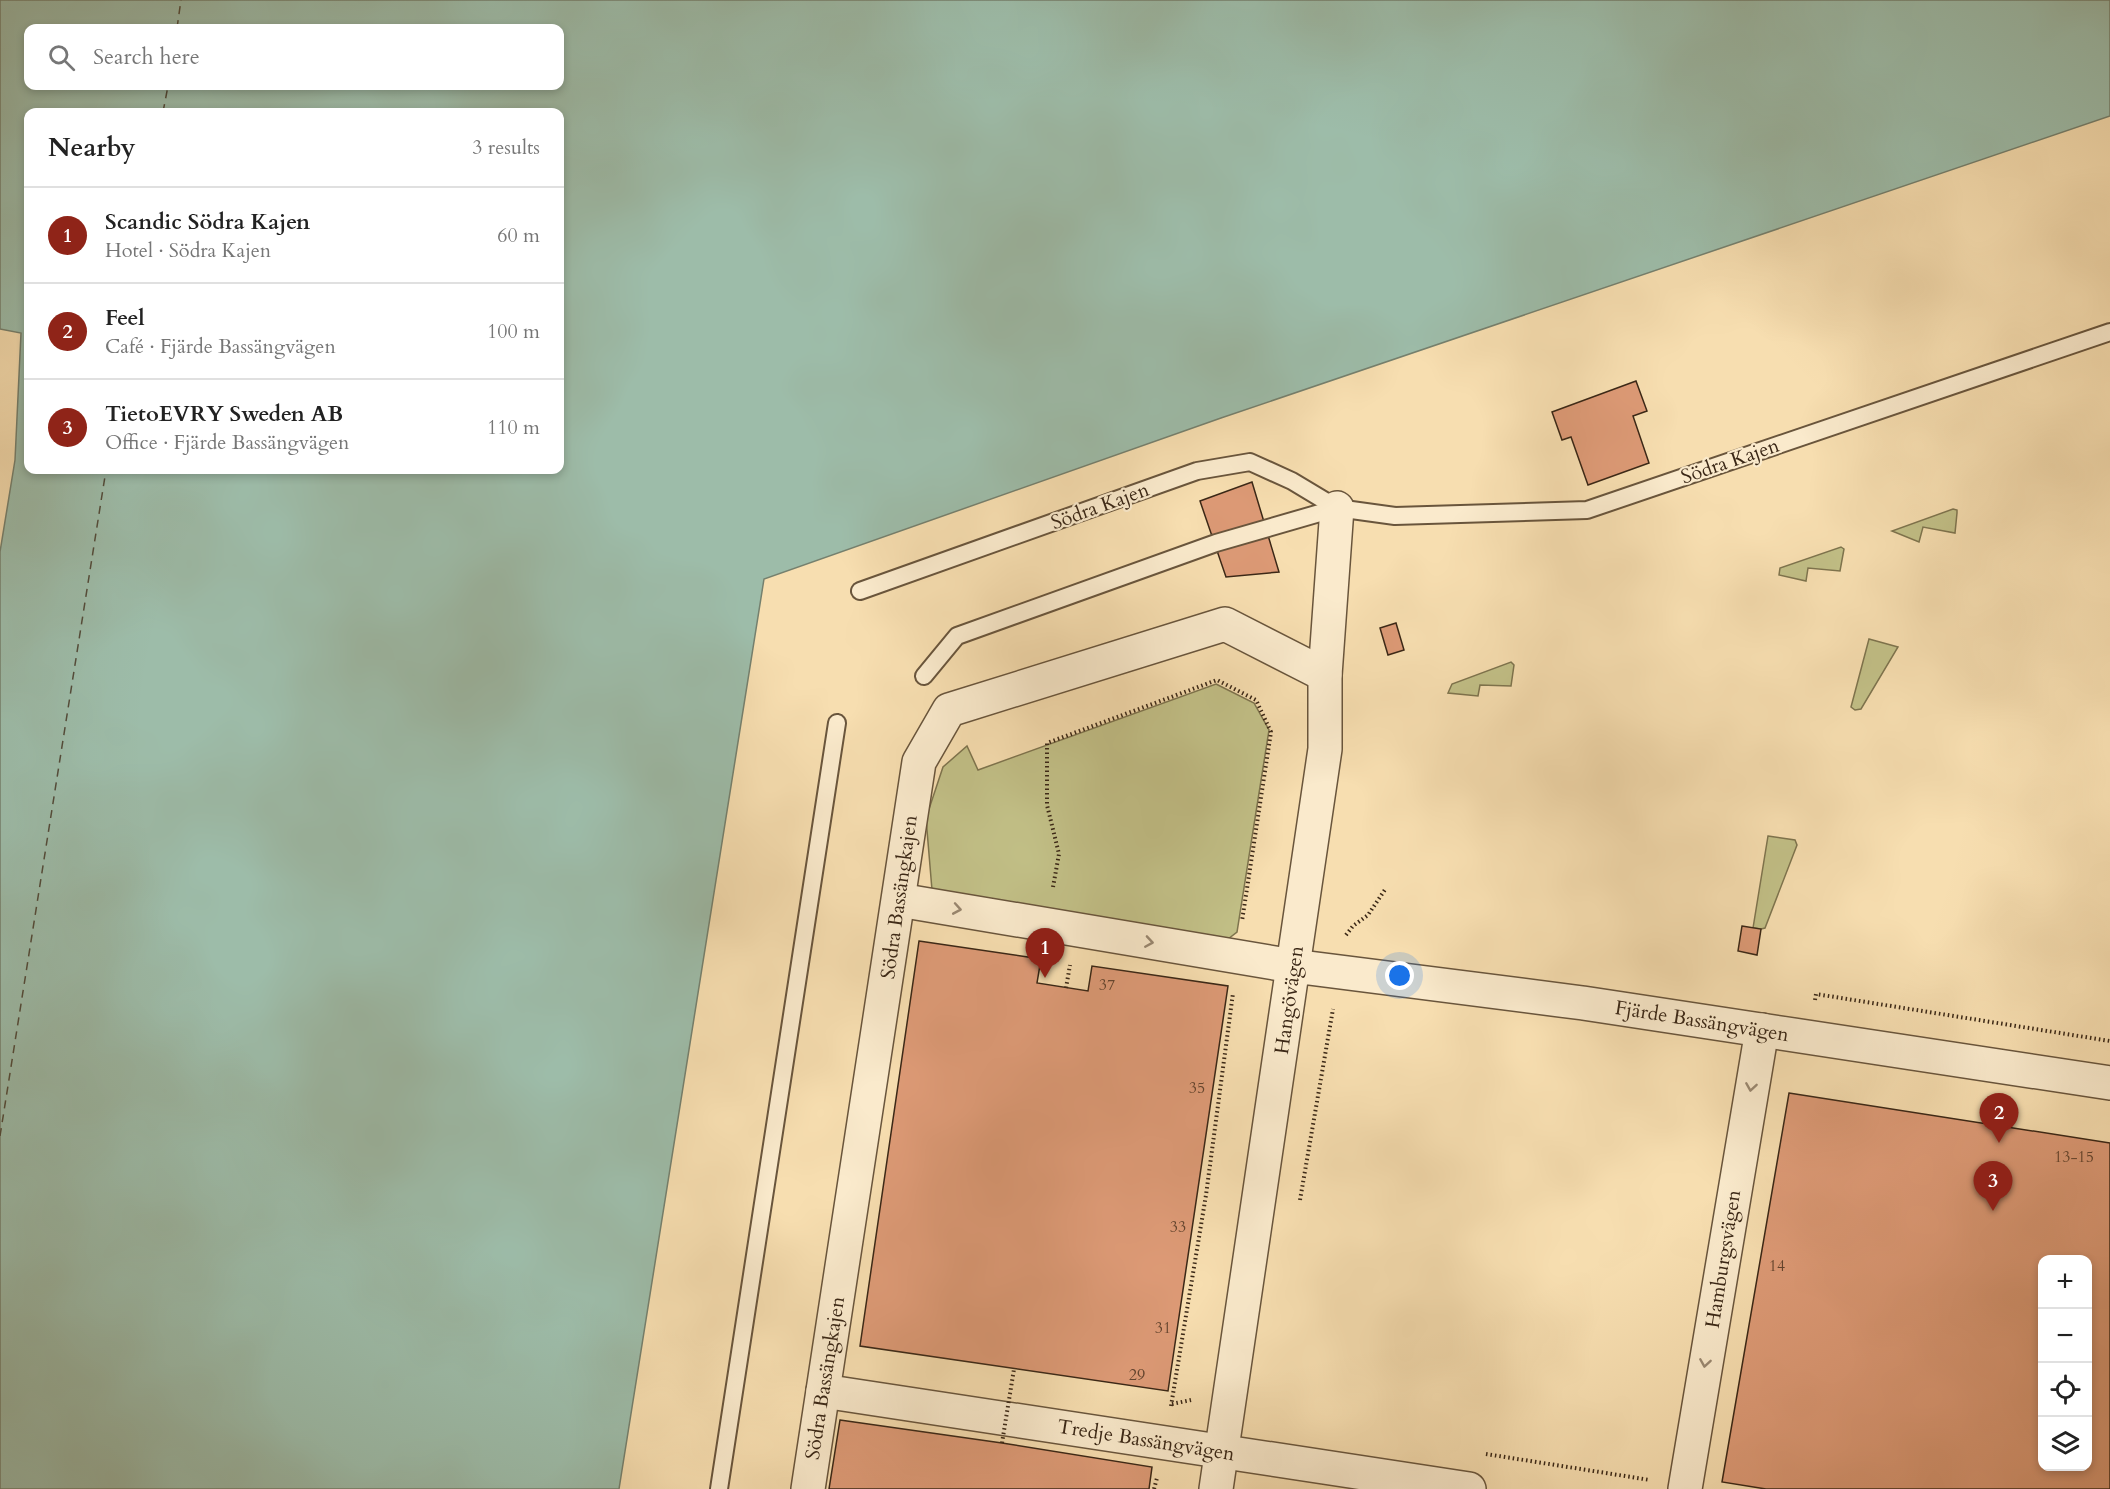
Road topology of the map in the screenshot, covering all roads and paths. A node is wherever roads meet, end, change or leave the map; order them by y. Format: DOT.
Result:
graph roads {
  1 [pos="2110,332"];
  2 [pos="1337,508"];
  3 [pos="860,591"];
  4 [pos="1325,675"];
  5 [pos="924,676"];
  6 [pos="837,723"];
  7 [pos="1386,888"];
  8 [pos="899,900"];
  9 [pos="1046,925"];
  10 [pos="1072,953"];
  11 [pos="1293,966"];
  12 [pos="1235,972"];
  13 [pos="1338,972"];
  14 [pos="1066,988"];
  15 [pos="1762,1030"];
  16 [pos="2110,1083"];
  17 [pos="1298,1206"];
  18 [pos="1014,1369"];
  19 [pos="823,1391"];
  20 [pos="1002,1443"];
  21 [pos="1166,1444"];
  22 [pos="1221,1452"];
  23 [pos="719,1489"];
  24 [pos="808,1489"];
  25 [pos="1154,1489"];
  26 [pos="1216,1489"];
  27 [pos="1469,1489"];
  28 [pos="1685,1489"];
  1 -- 2 [label="lane, Södra Kajen"];
  2 -- 3 [label="lane, Södra Kajen"];
  2 -- 4 [label="street, Hangövägen"];
  2 -- 5 [label="lane, Södra Kajen"];
  4 -- 8 [label="street, Södra Bassängkajen"];
  4 -- 11 [label="street, Hangövägen"];
  6 -- 23 [label="lane"];
  7 -- 13 [label="path"];
  8 -- 9 [label="street, one-way"];
  8 -- 19 [label="street, Södra Bassängkajen"];
  9 -- 12 [label="street, one-way"];
  9 -- 12 [label="path"];
  10 -- 14 [label="path"];
  11 -- 12 [label="street"];
  11 -- 13 [label="street, Fjärde Bassängvägen"];
  11 -- 22 [label="street, Hangövägen"];
  12 -- 21 [label="path"];
  13 -- 15 [label="street, Fjärde Bassängvägen"];
  13 -- 17 [label="path"];
  15 -- 16 [label="street, Fjärde Bassängvägen"];
  15 -- 28 [label="street, Hamburgsvägen, one-way"];
  18 -- 20 [label="path, bridge"];
  19 -- 21 [label="street, Tredje Bassängvägen"];
  19 -- 24 [label="street, Södra Bassängkajen"];
  21 -- 22 [label="street, Tredje Bassängvägen"];
  21 -- 25 [label="path"];
  22 -- 26 [label="street, Hangövägen"];
  22 -- 27 [label="street, Tredje Bassängvägen"];
}
